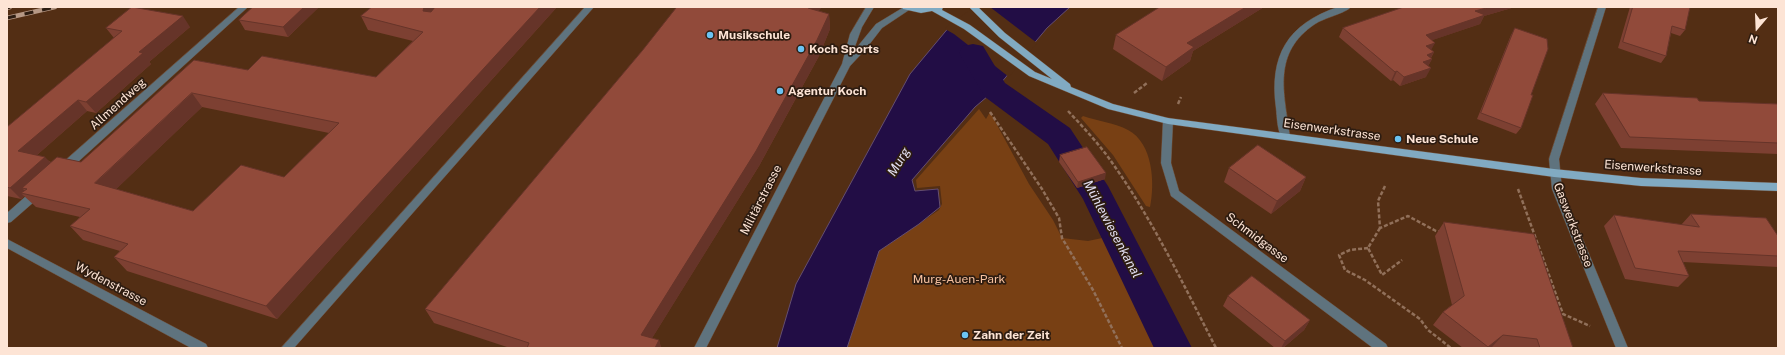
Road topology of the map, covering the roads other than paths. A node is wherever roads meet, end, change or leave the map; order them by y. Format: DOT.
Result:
graph roads {
  1 [pos="244,7"];
  2 [pos="590,7"];
  3 [pos="870,7"];
  4 [pos="973,7"];
  5 [pos="1347,7"];
  6 [pos="1602,7"];
  7 [pos="907,8"];
  8 [pos="939,10"];
  9 [pos="846,64"];
  10 [pos="1078,94"];
  11 [pos="1168,121"];
  12 [pos="1285,136"];
  13 [pos="1554,173"];
  14 [pos="1778,187"];
  15 [pos="7,219"];
  16 [pos="7,243"];
  17 [pos="1620,344"];
  18 [pos="202,348"];
  19 [pos="287,348"];
  20 [pos="700,348"];
  21 [pos="1382,348"];
  1 -- 15 [label="street, Allmendweg"];
  2 -- 19 [label="street"];
  3 -- 9 [label="street, Militärstrasse"];
  4 -- 10 [label="main road, Eisenwerkstrasse"];
  5 -- 12 [label="street"];
  6 -- 13 [label="street, Gaswerkstrasse"];
  7 -- 8 [label="main road"];
  7 -- 9 [label="street, Militärstrasse"];
  8 -- 10 [label="main road, Eisenwerkstrasse"];
  9 -- 20 [label="street, Militärstrasse"];
  10 -- 11 [label="main road, Eisenwerkstrasse"];
  11 -- 12 [label="main road, Eisenwerkstrasse"];
  11 -- 21 [label="street, Schmidgasse"];
  12 -- 13 [label="main road, Eisenwerkstrasse"];
  13 -- 14 [label="main road, Eisenwerkstrasse"];
  13 -- 17 [label="street, Gaswerkstrasse"];
  16 -- 18 [label="street, Wydenstrasse"];
}
